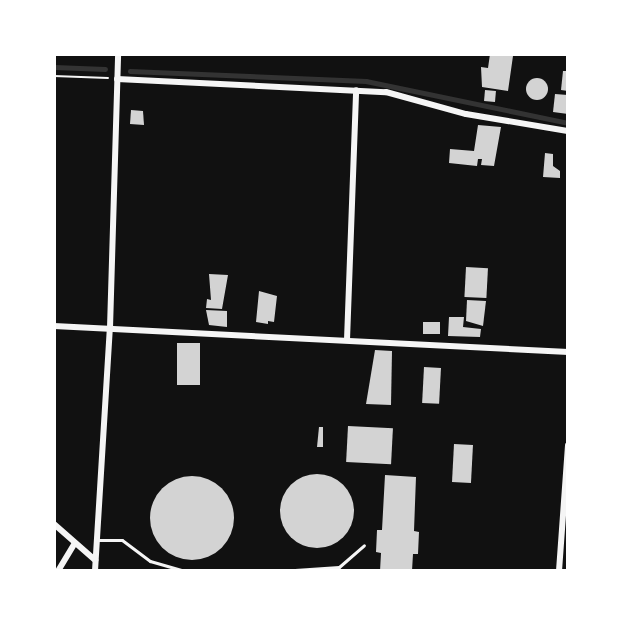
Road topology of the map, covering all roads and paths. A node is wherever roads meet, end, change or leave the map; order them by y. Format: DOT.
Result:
graph roads {
  1 [pos="118,54"];
  2 [pos="54,76"];
  3 [pos="117,79"];
  4 [pos="356,90"];
  5 [pos="568,131"];
  6 [pos="54,326"];
  7 [pos="110,328"];
  8 [pos="347,340"];
  9 [pos="568,351"];
  10 [pos="568,445"];
  11 [pos="567,487"];
  12 [pos="54,524"];
  13 [pos="97,540"];
  14 [pos="74,544"];
  15 [pos="364,545"];
  16 [pos="95,560"];
  17 [pos="58,571"];
  18 [pos="95,571"];
  19 [pos="186,571"];
  20 [pos="280,571"];
  21 [pos="559,571"];
  1 -- 3 [label="street"];
  2 -- 3 [label="path"];
  3 -- 4 [label="street"];
  3 -- 7 [label="street"];
  4 -- 5 [label="street"];
  4 -- 8 [label="street"];
  6 -- 7 [label="street"];
  7 -- 8 [label="street"];
  7 -- 13 [label="street"];
  8 -- 9 [label="street"];
  10 -- 11 [label="street"];
  11 -- 21 [label="street"];
  12 -- 14 [label="street"];
  13 -- 16 [label="street"];
  13 -- 19 [label="lane"];
  14 -- 16 [label="street"];
  14 -- 17 [label="street"];
  15 -- 20 [label="lane"];
  16 -- 18 [label="street"];
}
